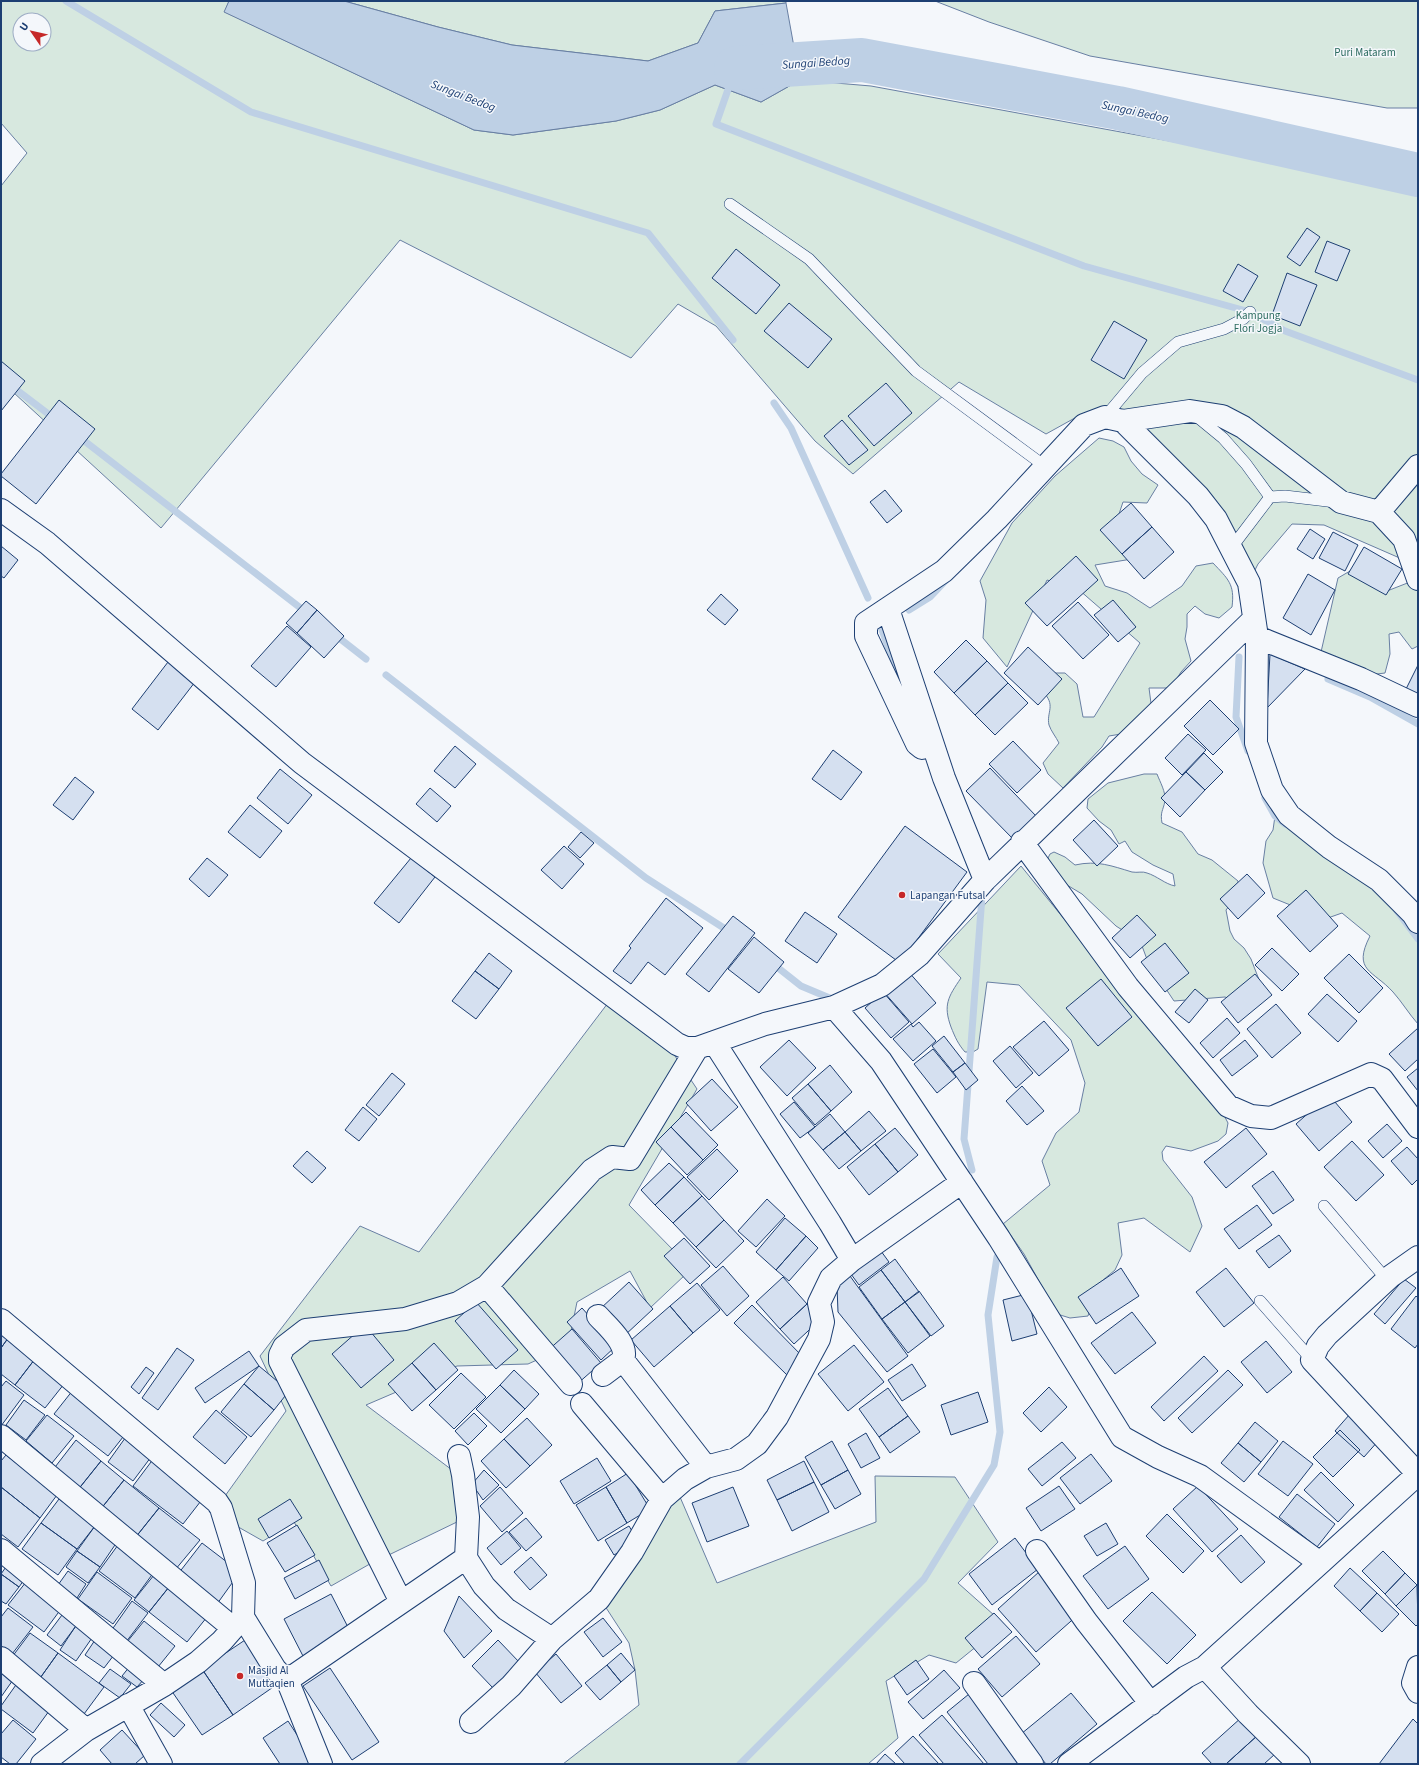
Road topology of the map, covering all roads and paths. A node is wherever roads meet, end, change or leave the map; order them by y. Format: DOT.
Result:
graph roads {
  1 [pos="730,204"];
  2 [pos="1250,312"];
  3 [pos="1190,411"];
  4 [pos="1114,419"];
  5 [pos="1418,466"];
  6 [pos="1046,467"];
  7 [pos="1270,496"];
  8 [pos="1341,502"];
  9 [pos="1,510"];
  10 [pos="1378,512"];
  11 [pos="1232,547"];
  12 [pos="1418,579"];
  13 [pos="888,609"];
  14 [pos="1256,628"];
  15 [pos="1418,706"];
  16 [pos="933,745"];
  17 [pos="1022,842"];
  18 [pos="984,880"];
  19 [pos="1418,922"];
  20 [pos="834,1007"];
  21 [pos="705,1045"];
  22 [pos="1418,1127"];
  23 [pos="962,1182"];
  24 [pos="1324,1206"];
  25 [pos="1418,1257"];
  26 [pos="852,1260"];
  27 [pos="1387,1280"];
  28 [pos="487,1286"];
  29 [pos="1260,1301"];
  30 [pos="598,1316"];
  31 [pos="1,1320"];
  32 [pos="623,1360"];
  33 [pos="1312,1360"];
  34 [pos="603,1374"];
  35 [pos="571,1384"];
  36 [pos="582,1404"];
  37 [pos="1,1436"];
  38 [pos="459,1456"];
  39 [pos="706,1467"];
  40 [pos="1418,1474"];
  41 [pos="662,1499"];
  42 [pos="1,1550"];
  43 [pos="1037,1551"];
  44 [pos="466,1558"];
  45 [pos="1320,1563"];
  46 [pos="401,1602"];
  47 [pos="238,1623"];
  48 [pos="552,1639"];
  49 [pos="1,1658"];
  50 [pos="1205,1667"];
  51 [pos="1418,1668"];
  52 [pos="286,1677"];
  53 [pos="974,1683"];
  54 [pos="164,1685"];
  55 [pos="1418,1692"];
  56 [pos="1151,1704"];
  57 [pos="128,1705"];
  58 [pos="471,1722"];
  59 [pos="86,1730"];
  60 [pos="42,1764"];
  61 [pos="162,1764"];
  62 [pos="321,1764"];
  63 [pos="1032,1764"];
  64 [pos="1069,1764"];
  65 [pos="1300,1764"];
  1 -- 6 [label="lane"];
  2 -- 4 [label="lane"];
  3 -- 4 [label="street"];
  3 -- 7 [label="lane"];
  3 -- 8 [label="street"];
  4 -- 6 [label="street"];
  4 -- 11 [label="street"];
  5 -- 10 [label="street"];
  6 -- 13 [label="street"];
  7 -- 8 [label="lane"];
  7 -- 11 [label="lane"];
  8 -- 10 [label="street"];
  9 -- 21 [label="street"];
  10 -- 12 [label="street"];
  11 -- 14 [label="street"];
  13 -- 16 [label="street"];
  13 -- 16 [label="street"];
  14 -- 15 [label="street"];
  14 -- 17 [label="street"];
  14 -- 19 [label="street"];
  16 -- 18 [label="street"];
  17 -- 18 [label="street"];
  17 -- 22 [label="street"];
  18 -- 20 [label="street"];
  20 -- 21 [label="street"];
  20 -- 23 [label="street"];
  21 -- 26 [label="street"];
  21 -- 28 [label="street"];
  23 -- 26 [label="street"];
  23 -- 45 [label="street"];
  24 -- 27 [label="lane"];
  25 -- 27 [label="street"];
  26 -- 39 [label="street"];
  27 -- 33 [label="street"];
  28 -- 35 [label="street"];
  28 -- 46 [label="street"];
  29 -- 33 [label="lane"];
  30 -- 32 [label="street"];
  31 -- 47 [label="street"];
  32 -- 34 [label="street"];
  32 -- 39 [label="street"];
  33 -- 40 [label="street"];
  36 -- 41 [label="street"];
  37 -- 47 [label="street"];
  38 -- 44 [label="street"];
  39 -- 41 [label="street"];
  40 -- 45 [label="street"];
  41 -- 48 [label="street"];
  42 -- 54 [label="street"];
  43 -- 56 [label="street"];
  44 -- 46 [label="street"];
  44 -- 48 [label="street"];
  45 -- 50 [label="street"];
  46 -- 52 [label="street"];
  47 -- 52 [label="street"];
  47 -- 54 [label="street"];
  48 -- 58 [label="street"];
  49 -- 59 [label="street"];
  50 -- 56 [label="street"];
  50 -- 65 [label="street"];
  51 -- 55 [label="street"];
  52 -- 62 [label="street"];
  53 -- 63 [label="street"];
  54 -- 57 [label="street"];
  56 -- 64 [label="street"];
  57 -- 59 [label="street"];
  57 -- 61 [label="street"];
  59 -- 60 [label="street"];
}
